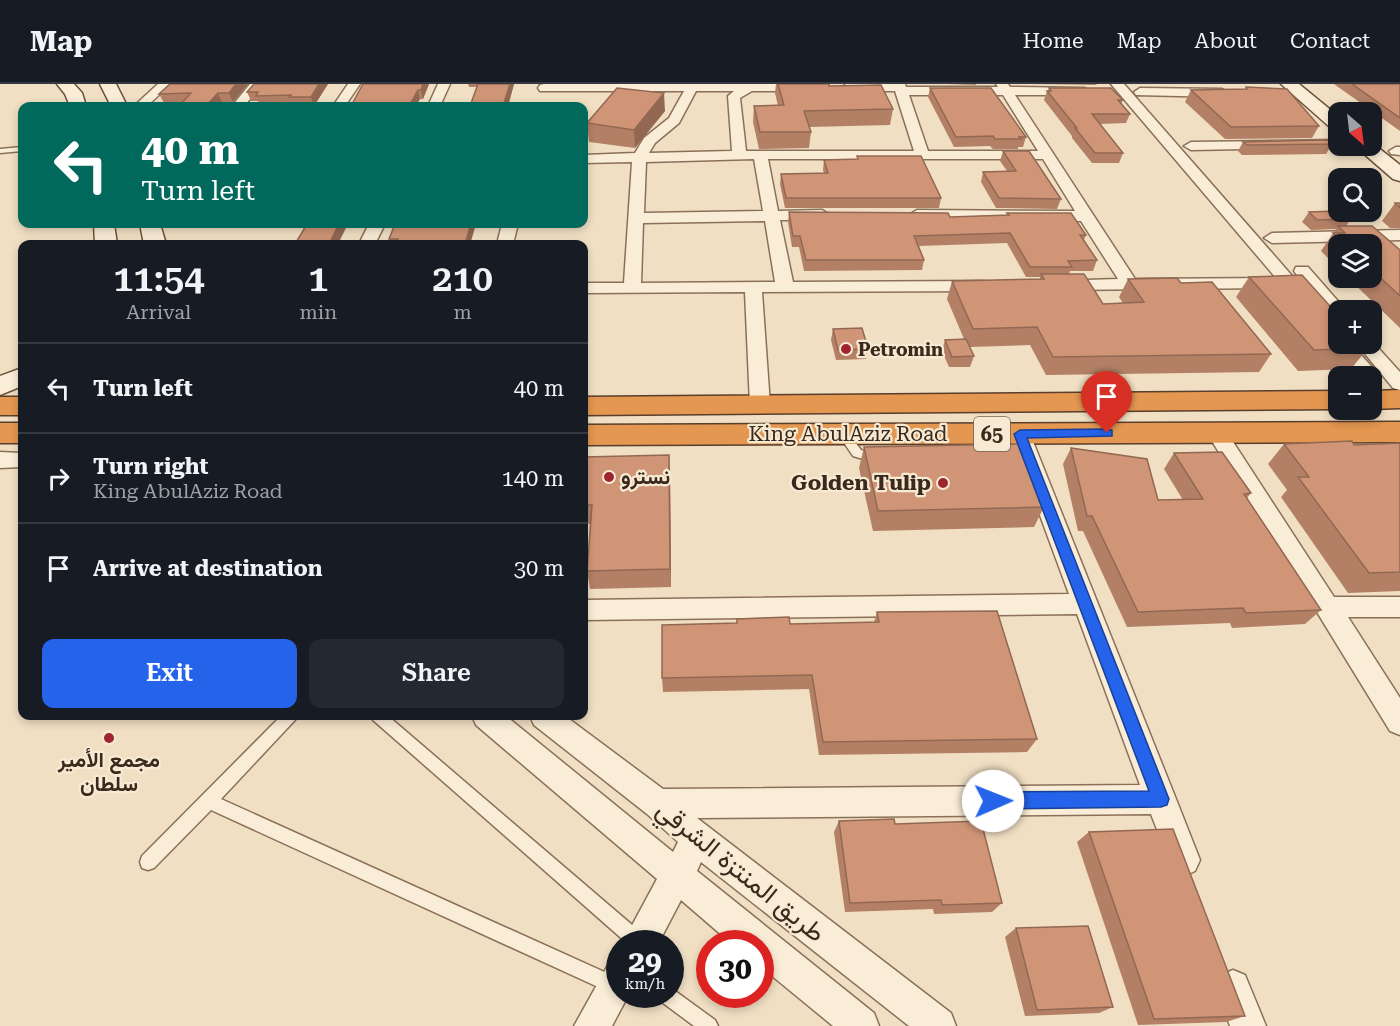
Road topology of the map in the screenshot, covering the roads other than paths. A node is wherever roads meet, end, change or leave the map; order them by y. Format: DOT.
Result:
graph roads {
  1 [pos="65,84"];
  2 [pos="108,84"];
  3 [pos="165,84"];
  4 [pos="257,84"];
  5 [pos="354,84"];
  6 [pos="444,84"];
  7 [pos="750,86"];
  8 [pos="692,87"];
  9 [pos="900,87"];
  10 [pos="1004,87"];
  11 [pos="1121,89"];
  12 [pos="1295,89"];
  13 [pos="543,90"];
  14 [pos="1232,93"];
  15 [pos="76,102"];
  16 [pos="117,102"];
  17 [pos="145,102"];
  18 [pos="241,102"];
  19 [pos="342,102"];
  20 [pos="436,102"];
  21 [pos="1328,104"];
  22 [pos="1328,116"];
  23 [pos="1382,140"];
  24 [pos="1328,144"];
  25 [pos="1191,146"];
  26 [pos="18,149"];
  27 [pos="0,151"];
  28 [pos="1399,152"];
  29 [pos="739,155"];
  30 [pos="1047,155"];
  31 [pos="760,156"];
  32 [pos="923,156"];
  33 [pos="1376,156"];
  34 [pos="588,159"];
  35 [pos="639,159"];
  36 [pos="1206,162"];
  37 [pos="1400,175"];
  38 [pos="770,215"];
  39 [pos="840,215"];
  40 [pos="899,215"];
  41 [pos="1086,216"];
  42 [pos="636,218"];
  43 [pos="1328,235"];
  44 [pos="1400,235"];
  45 [pos="1382,236"];
  46 [pos="1382,245"];
  47 [pos="1393,255"];
  48 [pos="1312,283"];
  49 [pos="1291,284"];
  50 [pos="1047,285"];
  51 [pos="1130,285"];
  52 [pos="999,286"];
  53 [pos="632,287"];
  54 [pos="753,287"];
  55 [pos="785,287"];
  56 [pos="588,288"];
  57 [pos="1328,301"];
  58 [pos="1328,327"];
  59 [pos="1350,354"];
  60 [pos="1374,354"];
  61 [pos="1360,366"];
  62 [pos="18,378"];
  63 [pos="1382,384"];
  64 [pos="1400,384"];
  65 [pos="0,386"];
  66 [pos="1400,395"];
  67 [pos="1400,399"];
  68 [pos="1328,400"];
  69 [pos="1382,400"];
  70 [pos="760,405"];
  71 [pos="0,406"];
  72 [pos="18,406"];
  73 [pos="588,406"];
  74 [pos="1400,432"];
  75 [pos="0,433"];
  76 [pos="18,433"];
  77 [pos="1217,433"];
  78 [pos="843,434"];
  79 [pos="588,435"];
  80 [pos="1019,442"];
  81 [pos="885,459"];
  82 [pos="0,460"];
  83 [pos="18,460"];
  84 [pos="1085,604"];
  85 [pos="1327,607"];
  86 [pos="1400,607"];
  87 [pos="588,610"];
  88 [pos="286,720"];
  89 [pos="383,720"];
  90 [pos="491,720"];
  91 [pos="549,720"];
  92 [pos="1400,722"];
  93 [pos="1161,799"];
  94 [pos="209,801"];
  95 [pos="658,804"];
  96 [pos="697,839"];
  97 [pos="148,862"];
  98 [pos="677,875"];
  99 [pos="1194,885"];
  100 [pos="624,930"];
  101 [pos="646,930"];
  102 [pos="743,930"];
  103 [pos="774,955"];
  104 [pos="1223,961"];
  105 [pos="606,976"];
  106 [pos="606,1001"];
  107 [pos="684,1008"];
  108 [pos="592,1026"];
  109 [pos="709,1026"];
  110 [pos="861,1026"];
  111 [pos="939,1026"];
  112 [pos="1248,1026"];
  1 -- 15 [label="main road"];
  2 -- 16 [label="main road"];
  3 -- 17 [label="street"];
  4 -- 18 [label="street"];
  5 -- 19 [label="street"];
  6 -- 20 [label="street"];
  7 -- 8 [label="street"];
  7 -- 9 [label="street"];
  7 -- 29 [label="street"];
  8 -- 13 [label="street"];
  8 -- 35 [label="street"];
  9 -- 10 [label="street"];
  9 -- 32 [label="street"];
  10 -- 11 [label="street"];
  10 -- 30 [label="street"];
  11 -- 14 [label="street"];
  11 -- 25 [label="street"];
  11 -- 49 [label="street"];
  12 -- 21 [label="main road"];
  12 -- 22 [label="main road"];
  23 -- 28 [label="main road"];
  24 -- 25 [label="street"];
  25 -- 36 [label="street"];
  26 -- 27 [label="lane"];
  29 -- 31 [label="street"];
  29 -- 35 [label="street"];
  30 -- 32 [label="street"];
  30 -- 41 [label="street"];
  31 -- 32 [label="street"];
  31 -- 38 [label="street"];
  33 -- 37 [label="main road"];
  34 -- 35 [label="street"];
  35 -- 42 [label="street"];
  38 -- 39 [label="street"];
  38 -- 42 [label="street"];
  38 -- 55 [label="street"];
  40 -- 41 [label="street"];
  41 -- 51 [label="street"];
  42 -- 53 [label="street"];
  43 -- 48 [label="street"];
  44 -- 45 [label="street"];
  46 -- 47 [label="street"];
  48 -- 49 [label="street"];
  48 -- 57 [label="street"];
  49 -- 51 [label="street"];
  49 -- 58 [label="street"];
  50 -- 51 [label="street"];
  52 -- 55 [label="street"];
  53 -- 54 [label="street"];
  53 -- 56 [label="street"];
  54 -- 55 [label="street"];
  54 -- 70 [label="street"];
  59 -- 61 [label="street"];
  60 -- 64 [label="street"];
  62 -- 65 [label="main road"];
  63 -- 66 [label="street"];
  67 -- 69 [label="highway"];
  68 -- 70 [label="highway, King AbulAziz Road / 65"];
  70 -- 73 [label="highway, King AbulAziz Road / 65"];
  71 -- 72 [label="highway"];
  74 -- 77 [label="highway, King AbulAziz Road / 65"];
  75 -- 76 [label="highway"];
  77 -- 80 [label="highway, King AbulAziz Road / 65"];
  77 -- 85 [label="street"];
  78 -- 79 [label="highway, King AbulAziz Road / 65"];
  78 -- 80 [label="highway, King AbulAziz Road / 65"];
  78 -- 81 [label="lane"];
  80 -- 84 [label="street"];
  82 -- 83 [label="street"];
  84 -- 87 [label="street"];
  84 -- 93 [label="street"];
  85 -- 86 [label="street"];
  85 -- 92 [label="street"];
  88 -- 94 [label="lane"];
  89 -- 100 [label="lane"];
  90 -- 98 [label="street"];
  91 -- 95 [label="street, طريق المنتزة الشرقي"];
  93 -- 95 [label="street"];
  93 -- 99 [label="street"];
  94 -- 97 [label="lane"];
  94 -- 105 [label="lane"];
  95 -- 96 [label="street, طريق المنتزة الشرقي"];
  96 -- 98 [label="street"];
  96 -- 111 [label="street, طريق المنتزة الشرقي"];
  98 -- 101 [label="street"];
  98 -- 102 [label="street"];
  103 -- 110 [label="street"];
  104 -- 112 [label="street"];
  106 -- 108 [label="street"];
  107 -- 109 [label="lane"];
}
